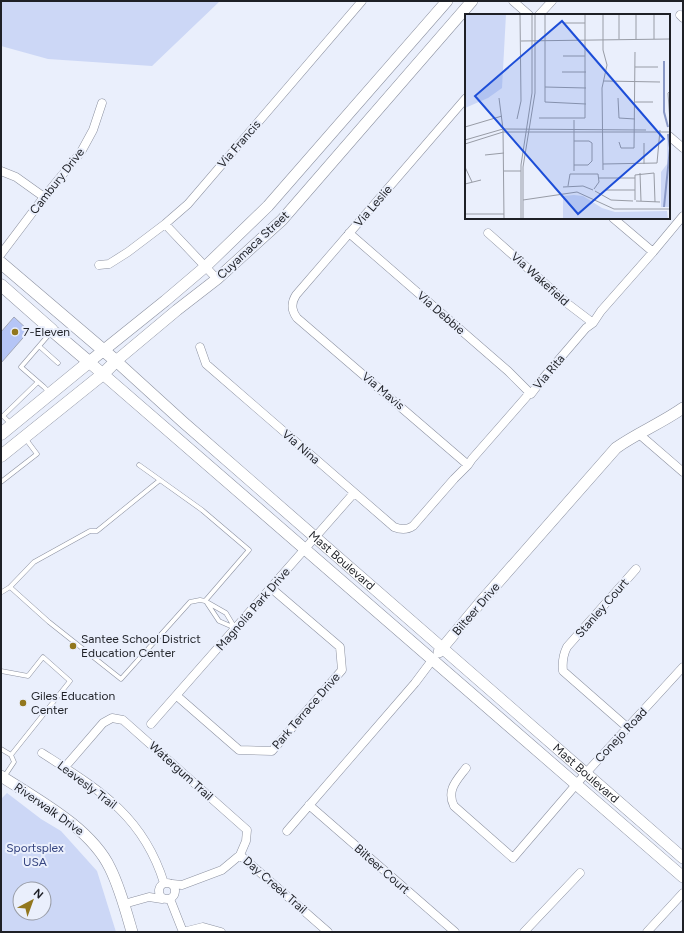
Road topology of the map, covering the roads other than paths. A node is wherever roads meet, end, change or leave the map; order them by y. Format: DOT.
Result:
graph roads {
  1 [pos="362,1"];
  2 [pos="447,1"];
  3 [pos="472,1"];
  4 [pos="513,1"];
  5 [pos="552,1"];
  6 [pos="528,14"];
  7 [pos="540,14"];
  8 [pos="465,99"];
  9 [pos="102,103"];
  10 [pos="670,137"];
  11 [pos="683,148"];
  12 [pos="1,170"];
  13 [pos="44,197"];
  14 [pos="683,216"];
  15 [pos="614,219"];
  16 [pos="165,224"];
  17 [pos="349,233"];
  18 [pos="488,233"];
  19 [pos="653,252"];
  20 [pos="1,254"];
  21 [pos="1,263"];
  22 [pos="99,265"];
  23 [pos="205,267"];
  24 [pos="217,279"];
  25 [pos="1,284"];
  26 [pos="297,318"];
  27 [pos="594,323"];
  28 [pos="54,332"];
  29 [pos="39,346"];
  30 [pos="200,347"];
  31 [pos="103,351"];
  32 [pos="116,361"];
  33 [pos="89,362"];
  34 [pos="58,363"];
  35 [pos="103,374"];
  36 [pos="38,382"];
  37 [pos="50,394"];
  38 [pos="531,394"];
  39 [pos="683,408"];
  40 [pos="4,418"];
  41 [pos="1,434"];
  42 [pos="639,434"];
  43 [pos="24,437"];
  44 [pos="1,456"];
  45 [pos="139,465"];
  46 [pos="468,466"];
  47 [pos="683,472"];
  48 [pos="160,480"];
  49 [pos="1,482"];
  50 [pos="354,492"];
  51 [pos="413,526"];
  52 [pos="315,536"];
  53 [pos="305,548"];
  54 [pos="636,569"];
  55 [pos="10,587"];
  56 [pos="271,588"];
  57 [pos="1,590"];
  58 [pos="205,601"];
  59 [pos="236,628"];
  60 [pos="442,648"];
  61 [pos="433,659"];
  62 [pos="683,667"];
  63 [pos="1,671"];
  64 [pos="177,696"];
  65 [pos="151,724"];
  66 [pos="628,728"];
  67 [pos="1,749"];
  68 [pos="42,753"];
  69 [pos="11,755"];
  70 [pos="65,767"];
  71 [pos="466,768"];
  72 [pos="586,772"];
  73 [pos="2,777"];
  74 [pos="576,784"];
  75 [pos="309,805"];
  76 [pos="287,831"];
  77 [pos="240,855"];
  78 [pos="683,858"];
  79 [pos="580,873"];
  80 [pos="683,877"];
  81 [pos="165,885"];
  82 [pos="182,885"];
  83 [pos="683,892"];
  84 [pos="149,896"];
  85 [pos="169,897"];
  86 [pos="124,904"];
  87 [pos="132,932"];
  88 [pos="183,932"];
  89 [pos="221,932"];
  90 [pos="328,932"];
  91 [pos="455,932"];
  92 [pos="524,932"];
  93 [pos="647,932"];
  1 -- 16 [label="street, Via Francis"];
  2 -- 23 [label="main road, Cuyamaca Street"];
  3 -- 24 [label="main road, Cuyamaca Street"];
  4 -- 6 [label="street"];
  5 -- 7 [label="street"];
  8 -- 17 [label="street, Via Leslie"];
  9 -- 13 [label="street, Cambury Drive"];
  10 -- 11 [label="street"];
  12 -- 13 [label="street"];
  13 -- 20 [label="street, Cambury Drive"];
  14 -- 19 [label="street, Via Rita"];
  15 -- 19 [label="street"];
  16 -- 22 [label="street, Via Francis"];
  16 -- 23 [label="street"];
  17 -- 26 [label="street, Via Leslie"];
  17 -- 38 [label="street, Via Debbie"];
  18 -- 27 [label="street, Via Wakefield"];
  19 -- 27 [label="street, Via Rita"];
  21 -- 31 [label="main road, Mast Boulevard"];
  23 -- 24 [label="street"];
  23 -- 31 [label="main road, Cuyamaca Street"];
  24 -- 32 [label="main road, Cuyamaca Street"];
  25 -- 28 [label="main road, Mast Boulevard"];
  26 -- 46 [label="street, Via Mavis"];
  27 -- 38 [label="street, Via Rita"];
  28 -- 29 [label="lane"];
  28 -- 33 [label="main road, Mast Boulevard"];
  29 -- 34 [label="lane"];
  29 -- 36 [label="lane"];
  30 -- 50 [label="street, Via Nina"];
  31 -- 32 [label="main road, Mast Boulevard"];
  31 -- 33 [label="main road, Cuyamaca Street"];
  32 -- 35 [label="main road, Cuyamaca Street"];
  32 -- 52 [label="main road, Mast Boulevard"];
  33 -- 35 [label="main road, Mast Boulevard"];
  33 -- 37 [label="main road, Cuyamaca Street"];
  35 -- 43 [label="main road, Cuyamaca Street"];
  35 -- 53 [label="main road, Mast Boulevard"];
  36 -- 37 [label="lane"];
  36 -- 40 [label="lane"];
  37 -- 40 [label="main road, Cuyamaca Street"];
  38 -- 46 [label="street, Via Rita"];
  39 -- 42 [label="main road, Bilteer Drive"];
  40 -- 41 [label="main road, Cuyamaca Street"];
  42 -- 47 [label="street"];
  42 -- 60 [label="main road, Bilteer Drive"];
  43 -- 44 [label="main road, Cuyamaca Street"];
  43 -- 49 [label="lane"];
  45 -- 48 [label="lane"];
  46 -- 51 [label="street, Via Rita"];
  48 -- 55 [label="lane"];
  48 -- 58 [label="lane"];
  50 -- 51 [label="street, Via Nina"];
  50 -- 52 [label="street, Magnolia Park Drive"];
  52 -- 53 [label="street, Magnolia Park Drive"];
  52 -- 60 [label="main road, Mast Boulevard"];
  53 -- 56 [label="street, Magnolia Park Drive"];
  53 -- 61 [label="main road, Mast Boulevard"];
  54 -- 66 [label="street, Stanley Court"];
  55 -- 57 [label="lane"];
  55 -- 58 [label="lane"];
  56 -- 59 [label="street, Magnolia Park Drive"];
  56 -- 64 [label="street, Park Terrace Drive"];
  58 -- 59 [label="lane"];
  58 -- 59 [label="lane"];
  59 -- 64 [label="street, Magnolia Park Drive"];
  60 -- 61 [label="main road, Bilteer Drive"];
  60 -- 72 [label="main road, Mast Boulevard"];
  61 -- 74 [label="main road, Mast Boulevard"];
  61 -- 75 [label="street, Bilteer Drive"];
  62 -- 66 [label="street, Conejo Road"];
  63 -- 69 [label="lane"];
  64 -- 65 [label="street, Magnolia Park Drive"];
  66 -- 72 [label="street, Conejo Road"];
  67 -- 69 [label="lane"];
  68 -- 70 [label="street, Leavesly Trail"];
  69 -- 73 [label="lane"];
  70 -- 77 [label="street, Watergum Trail"];
  70 -- 81 [label="street, Leavesly Trail"];
  71 -- 74 [label="street, Conejo Road"];
  72 -- 74 [label="street, Conejo Road"];
  72 -- 78 [label="main road, Mast Boulevard"];
  73 -- 86 [label="main road, Riverwalk Drive"];
  74 -- 80 [label="main road, Mast Boulevard"];
  75 -- 76 [label="street, Bilteer Drive"];
  75 -- 91 [label="street, Bilteer Court"];
  77 -- 82 [label="street"];
  77 -- 90 [label="street, Day Creek Trail"];
  79 -- 92 [label="street"];
  81 -- 82 [label="street"];
  81 -- 84 [label="street"];
  81 -- 85 [label="street"];
  81 -- 85 [label="street"];
  82 -- 85 [label="street"];
  83 -- 93 [label="street"];
  84 -- 85 [label="street"];
  84 -- 86 [label="street"];
  85 -- 88 [label="street"];
  86 -- 87 [label="main road, Riverwalk Drive"];
  88 -- 89 [label="street"];
}
